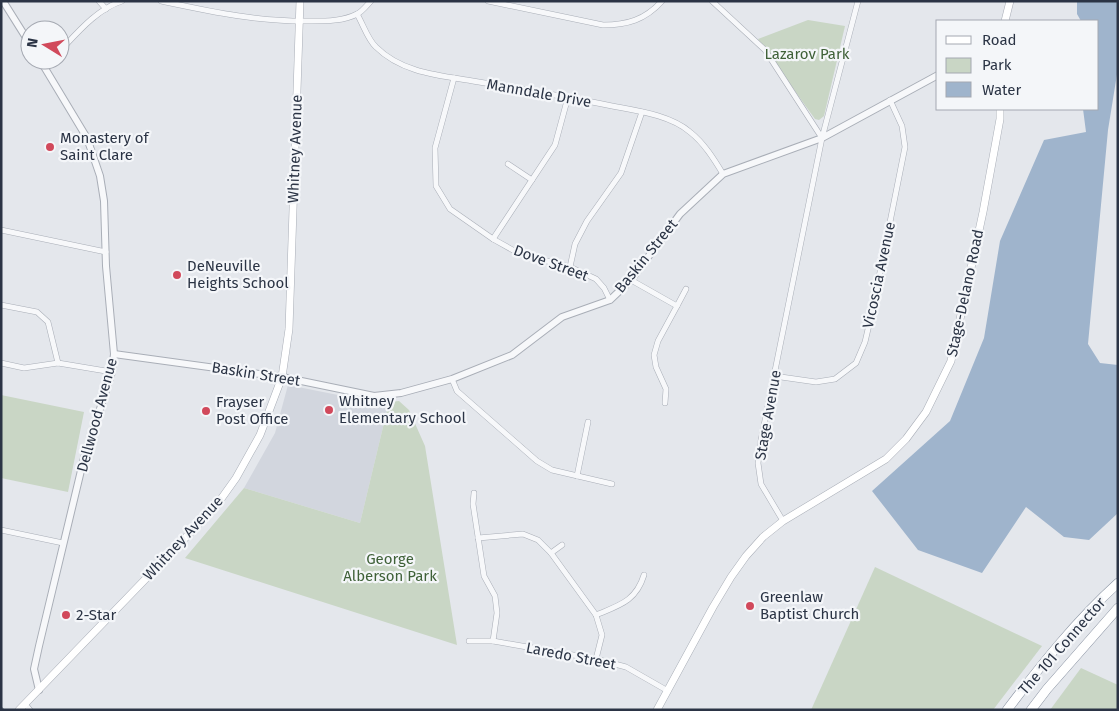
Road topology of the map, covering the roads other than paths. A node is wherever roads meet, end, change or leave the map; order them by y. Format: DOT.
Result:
graph roads {
  1 [pos="3,1"];
  2 [pos="99,1"];
  3 [pos="122,1"];
  4 [pos="161,1"];
  5 [pos="300,1"];
  6 [pos="371,1"];
  7 [pos="488,1"];
  8 [pos="662,1"];
  9 [pos="712,1"];
  10 [pos="858,1"];
  11 [pos="1010,1"];
  12 [pos="106,10"];
  13 [pos="357,14"];
  14 [pos="1006,20"];
  15 [pos="299,21"];
  16 [pos="20,28"];
  17 [pos="70,41"];
  18 [pos="46,70"];
  19 [pos="936,76"];
  20 [pos="454,78"];
  21 [pos="568,97"];
  22 [pos="890,100"];
  23 [pos="1000,110"];
  24 [pos="642,112"];
  25 [pos="822,138"];
  26 [pos="508,164"];
  27 [pos="723,174"];
  28 [pos="532,180"];
  29 [pos="1,230"];
  30 [pos="493,238"];
  31 [pos="106,252"];
  32 [pos="570,267"];
  33 [pos="631,280"];
  34 [pos="686,289"];
  35 [pos="610,300"];
  36 [pos="1,306"];
  37 [pos="677,306"];
  38 [pos="114,354"];
  39 [pos="58,362"];
  40 [pos="1,363"];
  41 [pos="112,372"];
  42 [pos="774,376"];
  43 [pos="282,377"];
  44 [pos="452,379"];
  45 [pos="665,403"];
  46 [pos="588,422"];
  47 [pos="577,476"];
  48 [pos="612,484"];
  49 [pos="474,493"];
  50 [pos="783,521"];
  51 [pos="1,530"];
  52 [pos="478,538"];
  53 [pos="64,543"];
  54 [pos="562,545"];
  55 [pos="551,553"];
  56 [pos="644,575"];
  57 [pos="1118,583"];
  58 [pos="1118,608"];
  59 [pos="596,615"];
  60 [pos="469,641"];
  61 [pos="493,641"];
  62 [pos="596,659"];
  63 [pos="39,690"];
  64 [pos="668,691"];
  65 [pos="25,708"];
  66 [pos="657,710"];
  67 [pos="1008,710"];
  68 [pos="1031,710"];
  1 -- 16 [label="street"];
  2 -- 12 [label="street"];
  3 -- 12 [label="street"];
  4 -- 15 [label="street"];
  5 -- 15 [label="main road, Whitney Avenue"];
  6 -- 13 [label="street"];
  7 -- 8 [label="street"];
  9 -- 25 [label="street"];
  10 -- 25 [label="street, Stage Avenue"];
  11 -- 14 [label="main road"];
  12 -- 17 [label="street"];
  13 -- 15 [label="street"];
  13 -- 20 [label="street, Manndale Drive"];
  15 -- 43 [label="main road, Whitney Avenue"];
  18 -- 31 [label="street, Dellwood Avenue"];
  19 -- 22 [label="street, Baskin Street"];
  20 -- 21 [label="street, Manndale Drive"];
  20 -- 30 [label="street, Dove Street"];
  21 -- 24 [label="street, Manndale Drive"];
  21 -- 28 [label="street"];
  22 -- 25 [label="street, Baskin Street"];
  22 -- 42 [label="street, Vicoscia Avenue"];
  23 -- 50 [label="main road, Stage-Delano Road"];
  24 -- 27 [label="street, Manndale Drive"];
  24 -- 32 [label="street"];
  25 -- 27 [label="street, Baskin Street"];
  25 -- 42 [label="street, Stage Avenue"];
  26 -- 28 [label="street"];
  27 -- 33 [label="street, Baskin Street"];
  28 -- 30 [label="street"];
  29 -- 31 [label="street"];
  30 -- 32 [label="street, Dove Street"];
  31 -- 38 [label="street, Dellwood Avenue"];
  32 -- 35 [label="street, Dove Street"];
  33 -- 35 [label="street, Baskin Street"];
  33 -- 37 [label="street"];
  34 -- 37 [label="street"];
  35 -- 44 [label="street, Baskin Street"];
  36 -- 39 [label="street"];
  37 -- 45 [label="street"];
  38 -- 41 [label="street, Dellwood Avenue"];
  38 -- 43 [label="street, Baskin Street"];
  39 -- 40 [label="street"];
  39 -- 41 [label="street"];
  41 -- 53 [label="street, Dellwood Avenue"];
  42 -- 50 [label="street, Stage Avenue"];
  43 -- 44 [label="street, Baskin Street"];
  43 -- 63 [label="main road, Whitney Avenue"];
  44 -- 47 [label="street"];
  46 -- 47 [label="street"];
  47 -- 48 [label="street"];
  49 -- 52 [label="street"];
  50 -- 64 [label="main road"];
  51 -- 53 [label="street"];
  52 -- 55 [label="street"];
  52 -- 61 [label="street"];
  53 -- 63 [label="street, Dellwood Avenue"];
  54 -- 55 [label="street"];
  55 -- 59 [label="street"];
  56 -- 59 [label="street"];
  57 -- 67 [label="highway, The 101 Connector"];
  58 -- 68 [label="highway, The 101 Connector"];
  59 -- 62 [label="street"];
  60 -- 61 [label="street, Laredo Street"];
  61 -- 62 [label="street, Laredo Street"];
  62 -- 64 [label="street, Laredo Street"];
  63 -- 65 [label="main road, Whitney Avenue"];
  64 -- 66 [label="main road"];
}
